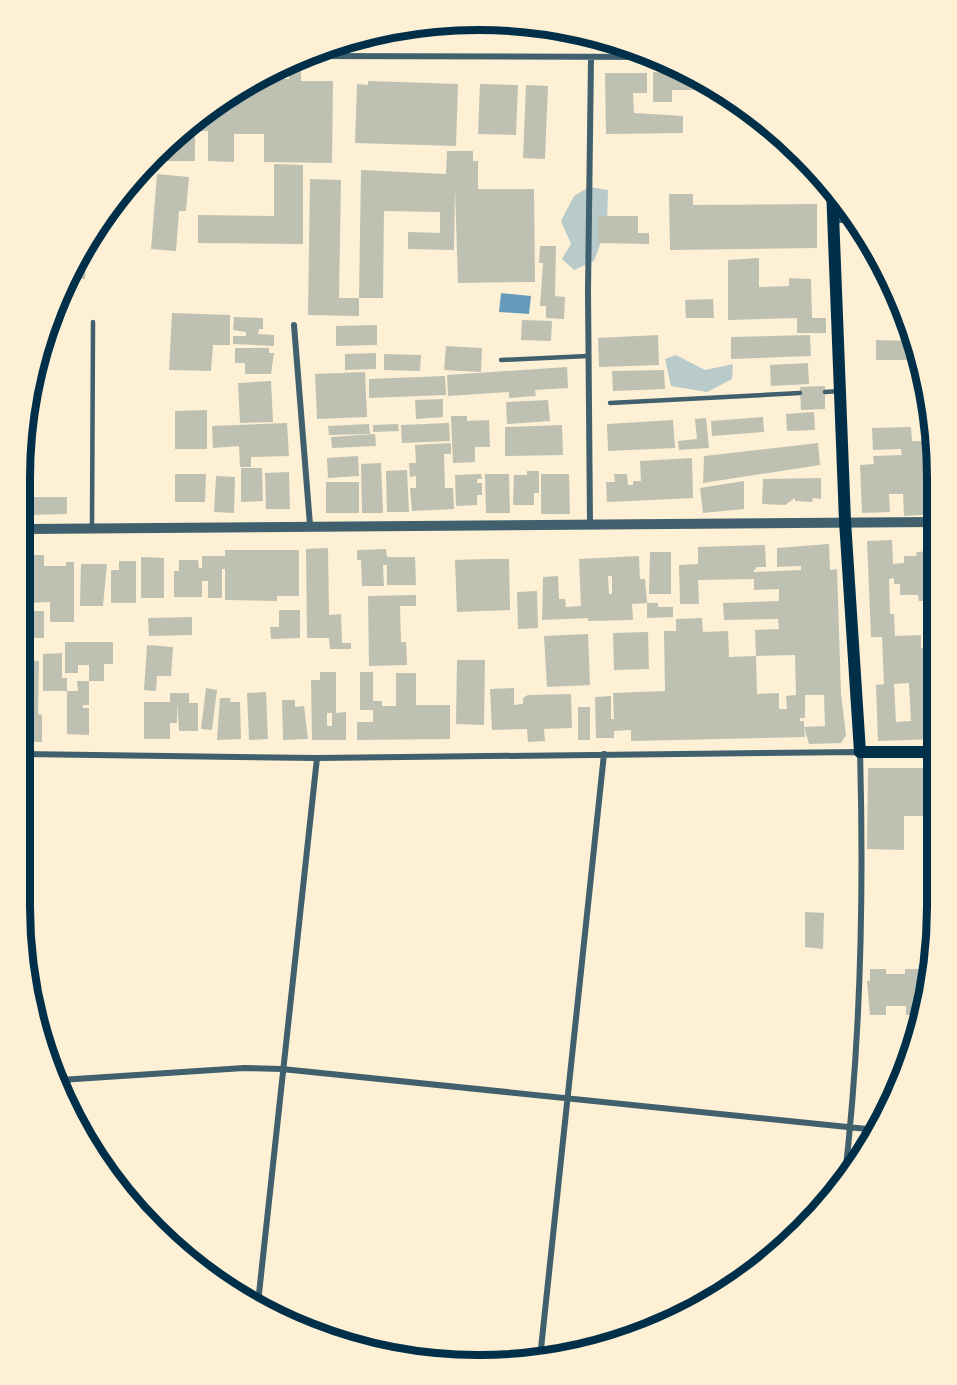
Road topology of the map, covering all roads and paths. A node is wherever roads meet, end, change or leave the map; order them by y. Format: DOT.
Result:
graph roads {
  1 [pos="328,56"];
  2 [pos="632,57"];
  3 [pos="591,58"];
  4 [pos="832,203"];
  5 [pos="845,220"];
  6 [pos="833,221"];
  7 [pos="93,322"];
  8 [pos="294,325"];
  9 [pos="588,356"];
  10 [pos="501,360"];
  11 [pos="840,391"];
  12 [pos="825,392"];
  13 [pos="800,393"];
  14 [pos="610,403"];
  15 [pos="845,522"];
  16 [pos="927,522"];
  17 [pos="590,524"];
  18 [pos="310,525"];
  19 [pos="92,528"];
  20 [pos="30,529"];
  21 [pos="860,752"];
  22 [pos="927,752"];
  23 [pos="30,754"];
  24 [pos="604,754"];
  25 [pos="317,758"];
  26 [pos="282,1069"];
  27 [pos="65,1080"];
  28 [pos="566,1097"];
  29 [pos="850,1127"];
  30 [pos="868,1129"];
  31 [pos="846,1163"];
  32 [pos="259,1297"];
  33 [pos="541,1350"];
  1 -- 3 [label="street"];
  2 -- 3 [label="street"];
  3 -- 9 [label="street"];
  4 -- 6 [label="main road"];
  5 -- 6 [label="lane"];
  6 -- 11 [label="main road"];
  7 -- 19 [label="lane"];
  8 -- 18 [label="street"];
  9 -- 10 [label="lane"];
  9 -- 17 [label="street"];
  11 -- 12 [label="lane"];
  11 -- 15 [label="main road"];
  13 -- 14 [label="lane"];
  15 -- 16 [label="street"];
  15 -- 17 [label="street"];
  15 -- 21 [label="main road"];
  17 -- 18 [label="street"];
  18 -- 19 [label="street"];
  19 -- 20 [label="street"];
  21 -- 22 [label="main road"];
  21 -- 24 [label="street"];
  21 -- 29 [label="street"];
  23 -- 25 [label="street"];
  24 -- 25 [label="street"];
  24 -- 28 [label="street"];
  25 -- 26 [label="street"];
  26 -- 27 [label="street"];
  26 -- 28 [label="street"];
  26 -- 32 [label="street"];
  28 -- 29 [label="street"];
  28 -- 33 [label="street"];
  29 -- 30 [label="street"];
  29 -- 31 [label="street"];
}
